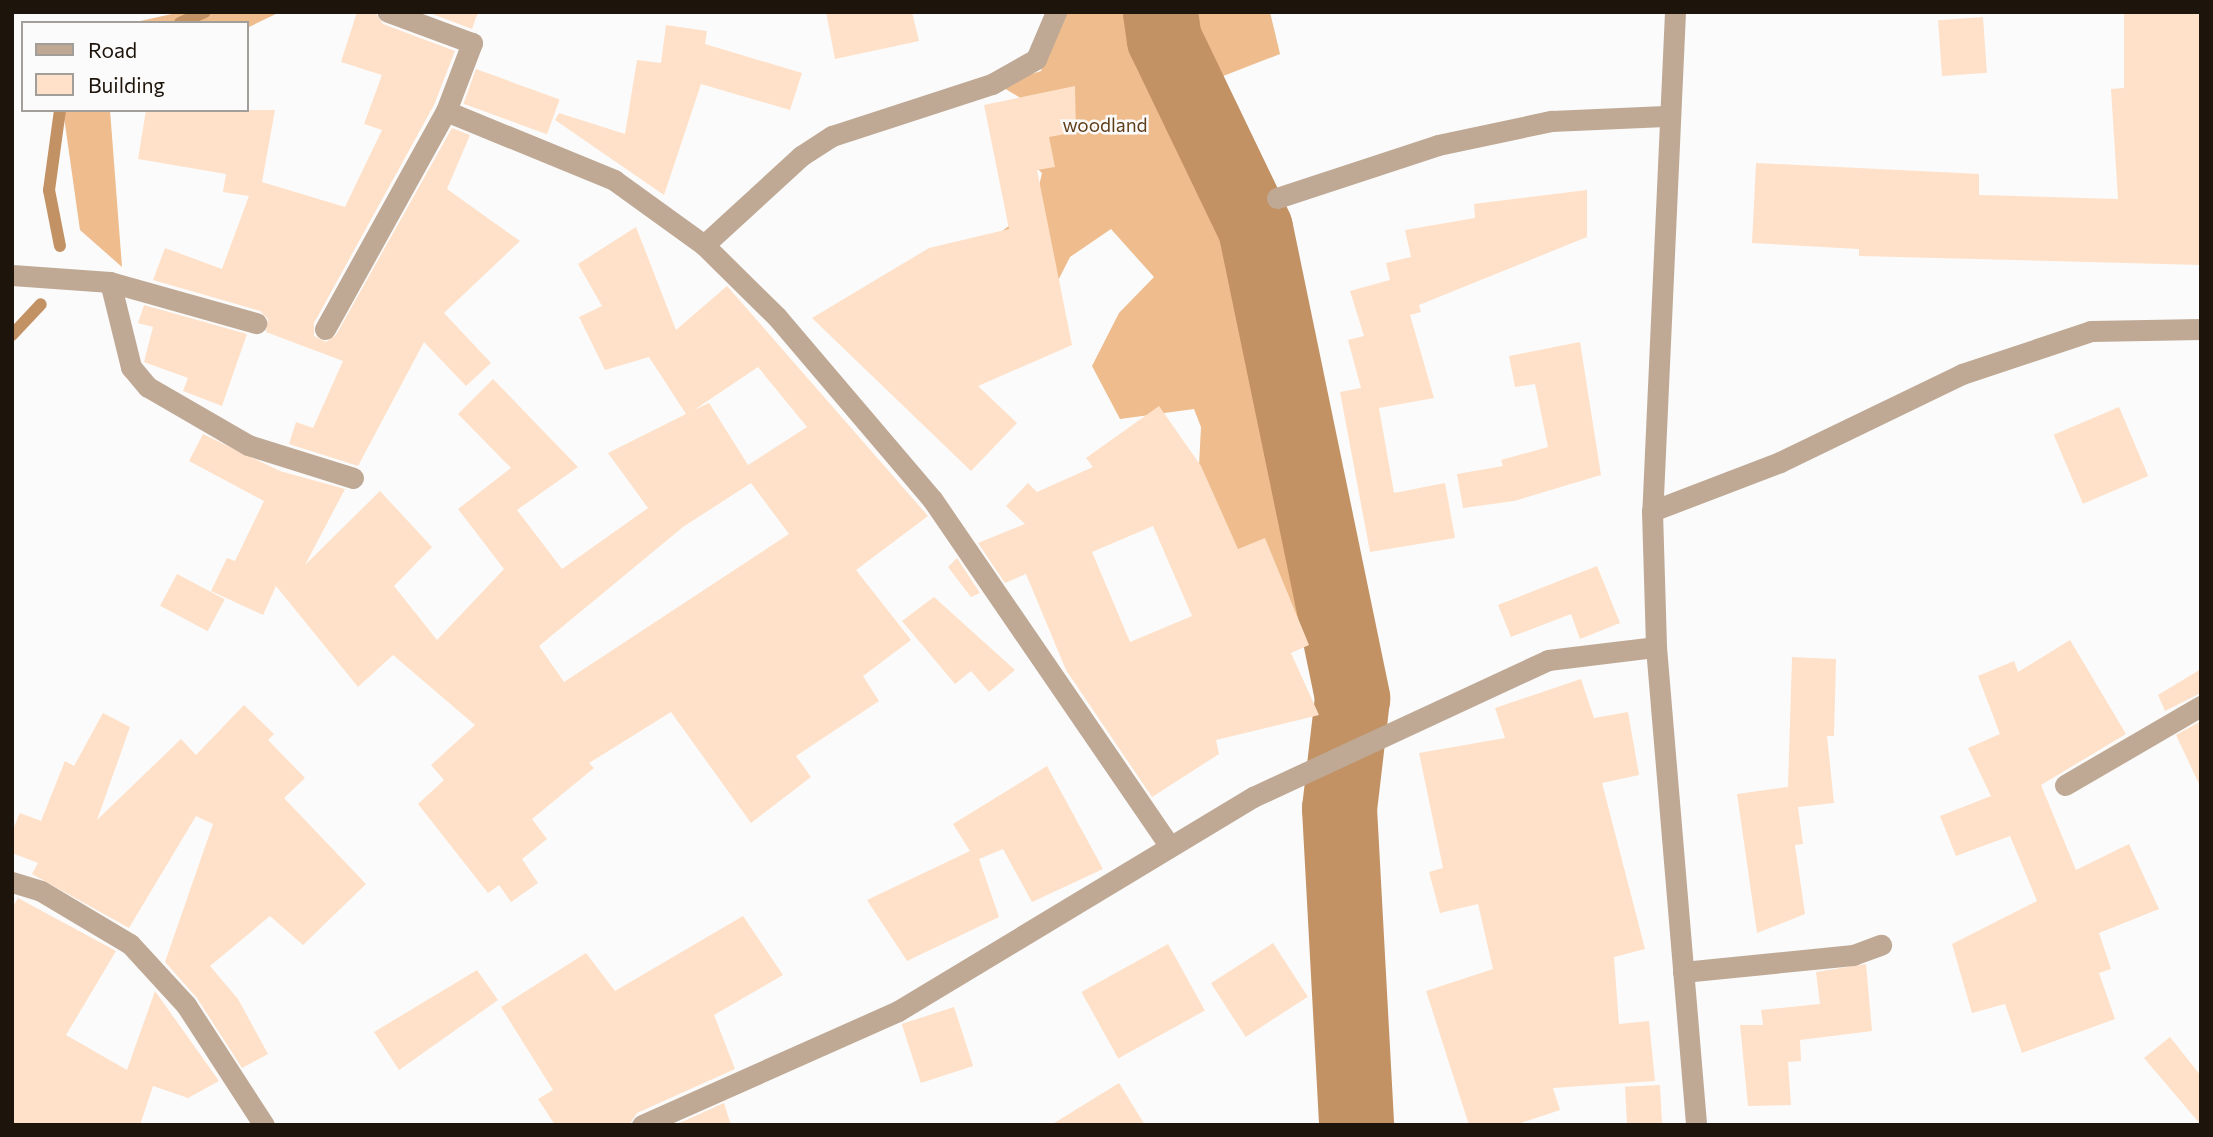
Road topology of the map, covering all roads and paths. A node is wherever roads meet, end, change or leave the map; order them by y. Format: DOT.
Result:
graph roads {
  1 [pos="388,12"];
  2 [pos="1056,12"];
  3 [pos="1675,12"];
  4 [pos="446,111"];
  5 [pos="1665,116"];
  6 [pos="1277,198"];
  7 [pos="704,245"];
  8 [pos="12,275"];
  9 [pos="110,282"];
  10 [pos="256,323"];
  11 [pos="2201,329"];
  12 [pos="325,330"];
  13 [pos="353,478"];
  14 [pos="1652,511"];
  15 [pos="1656,648"];
  16 [pos="2201,706"];
  17 [pos="2066,785"];
  18 [pos="1170,846"];
  19 [pos="12,882"];
  20 [pos="1881,945"];
  21 [pos="1683,972"];
  22 [pos="264,1125"];
  23 [pos="642,1125"];
  24 [pos="1696,1125"];
  1 -- 4 [label="street"];
  2 -- 7 [label="street"];
  3 -- 5 [label="street"];
  4 -- 7 [label="street"];
  4 -- 12 [label="street"];
  5 -- 6 [label="street"];
  5 -- 14 [label="street"];
  7 -- 18 [label="street"];
  8 -- 9 [label="street"];
  9 -- 10 [label="street"];
  9 -- 13 [label="street"];
  11 -- 14 [label="street"];
  14 -- 15 [label="street"];
  15 -- 18 [label="street"];
  15 -- 21 [label="street"];
  16 -- 17 [label="street"];
  18 -- 23 [label="street"];
  19 -- 22 [label="street"];
  20 -- 21 [label="street"];
  21 -- 24 [label="street"];
}
